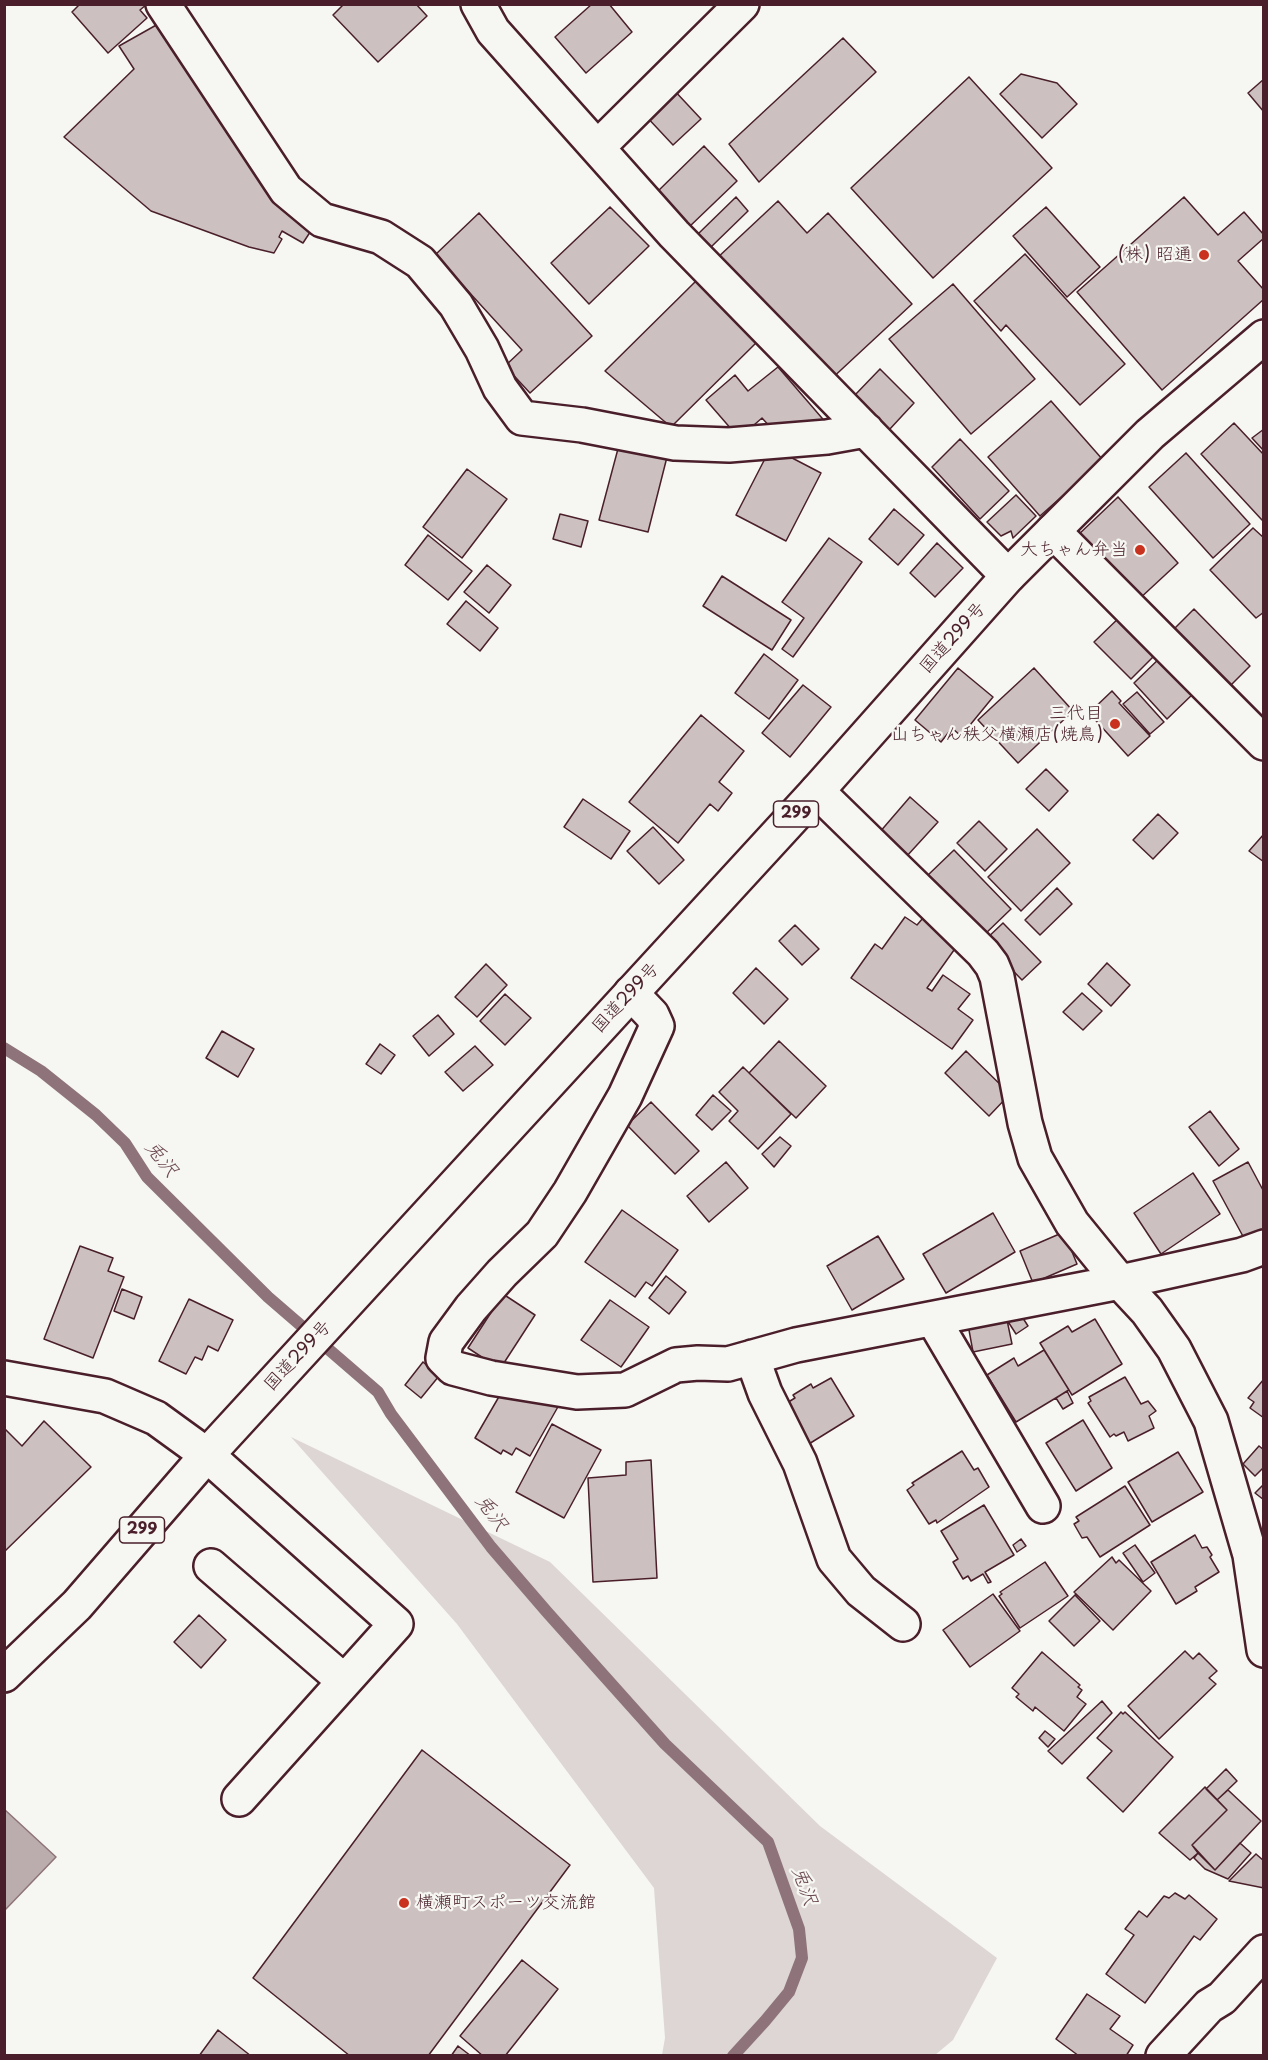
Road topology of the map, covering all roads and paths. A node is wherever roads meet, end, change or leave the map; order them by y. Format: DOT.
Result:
graph roads {
  1 [pos="163,4"];
  2 [pos="478,4"];
  3 [pos="742,4"];
  4 [pos="598,147"];
  5 [pos="1263,337"];
  6 [pos="866,429"];
  7 [pos="1053,531"];
  8 [pos="1008,576"];
  9 [pos="1263,743"];
  10 [pos="818,791"];
  11 [pos="631,993"];
  12 [pos="1263,1246"];
  13 [pos="1120,1282"];
  14 [pos="933,1319"];
  15 [pos="752,1357"];
  16 [pos="4,1378"];
  17 [pos="207,1455"];
  18 [pos="1043,1506"];
  19 [pos="211,1566"];
  20 [pos="903,1624"];
  21 [pos="1263,1650"];
  22 [pos="4,1675"];
  23 [pos="344,1681"];
  24 [pos="239,1799"];
  25 [pos="1263,1952"];
  26 [pos="1163,2055"];
  1 -- 6 [label="main road"];
  2 -- 4 [label="main road"];
  3 -- 4 [label="main road"];
  4 -- 6 [label="main road"];
  5 -- 7 [label="main road, 国道299号 / 299"];
  6 -- 8 [label="main road"];
  7 -- 8 [label="main road, 国道299号 / 299"];
  7 -- 9 [label="main road"];
  8 -- 10 [label="main road, 国道299号 / 299"];
  10 -- 11 [label="main road, 国道299号 / 299"];
  10 -- 13 [label="main road"];
  11 -- 15 [label="main road"];
  11 -- 17 [label="main road, 国道299号 / 299"];
  12 -- 13 [label="main road"];
  13 -- 14 [label="main road"];
  13 -- 21 [label="main road"];
  14 -- 15 [label="main road"];
  14 -- 18 [label="main road"];
  15 -- 20 [label="main road"];
  16 -- 17 [label="main road"];
  17 -- 22 [label="main road, 国道299号 / 299"];
  17 -- 23 [label="main road"];
  19 -- 23 [label="main road"];
  23 -- 24 [label="main road"];
  25 -- 26 [label="main road"];
}
